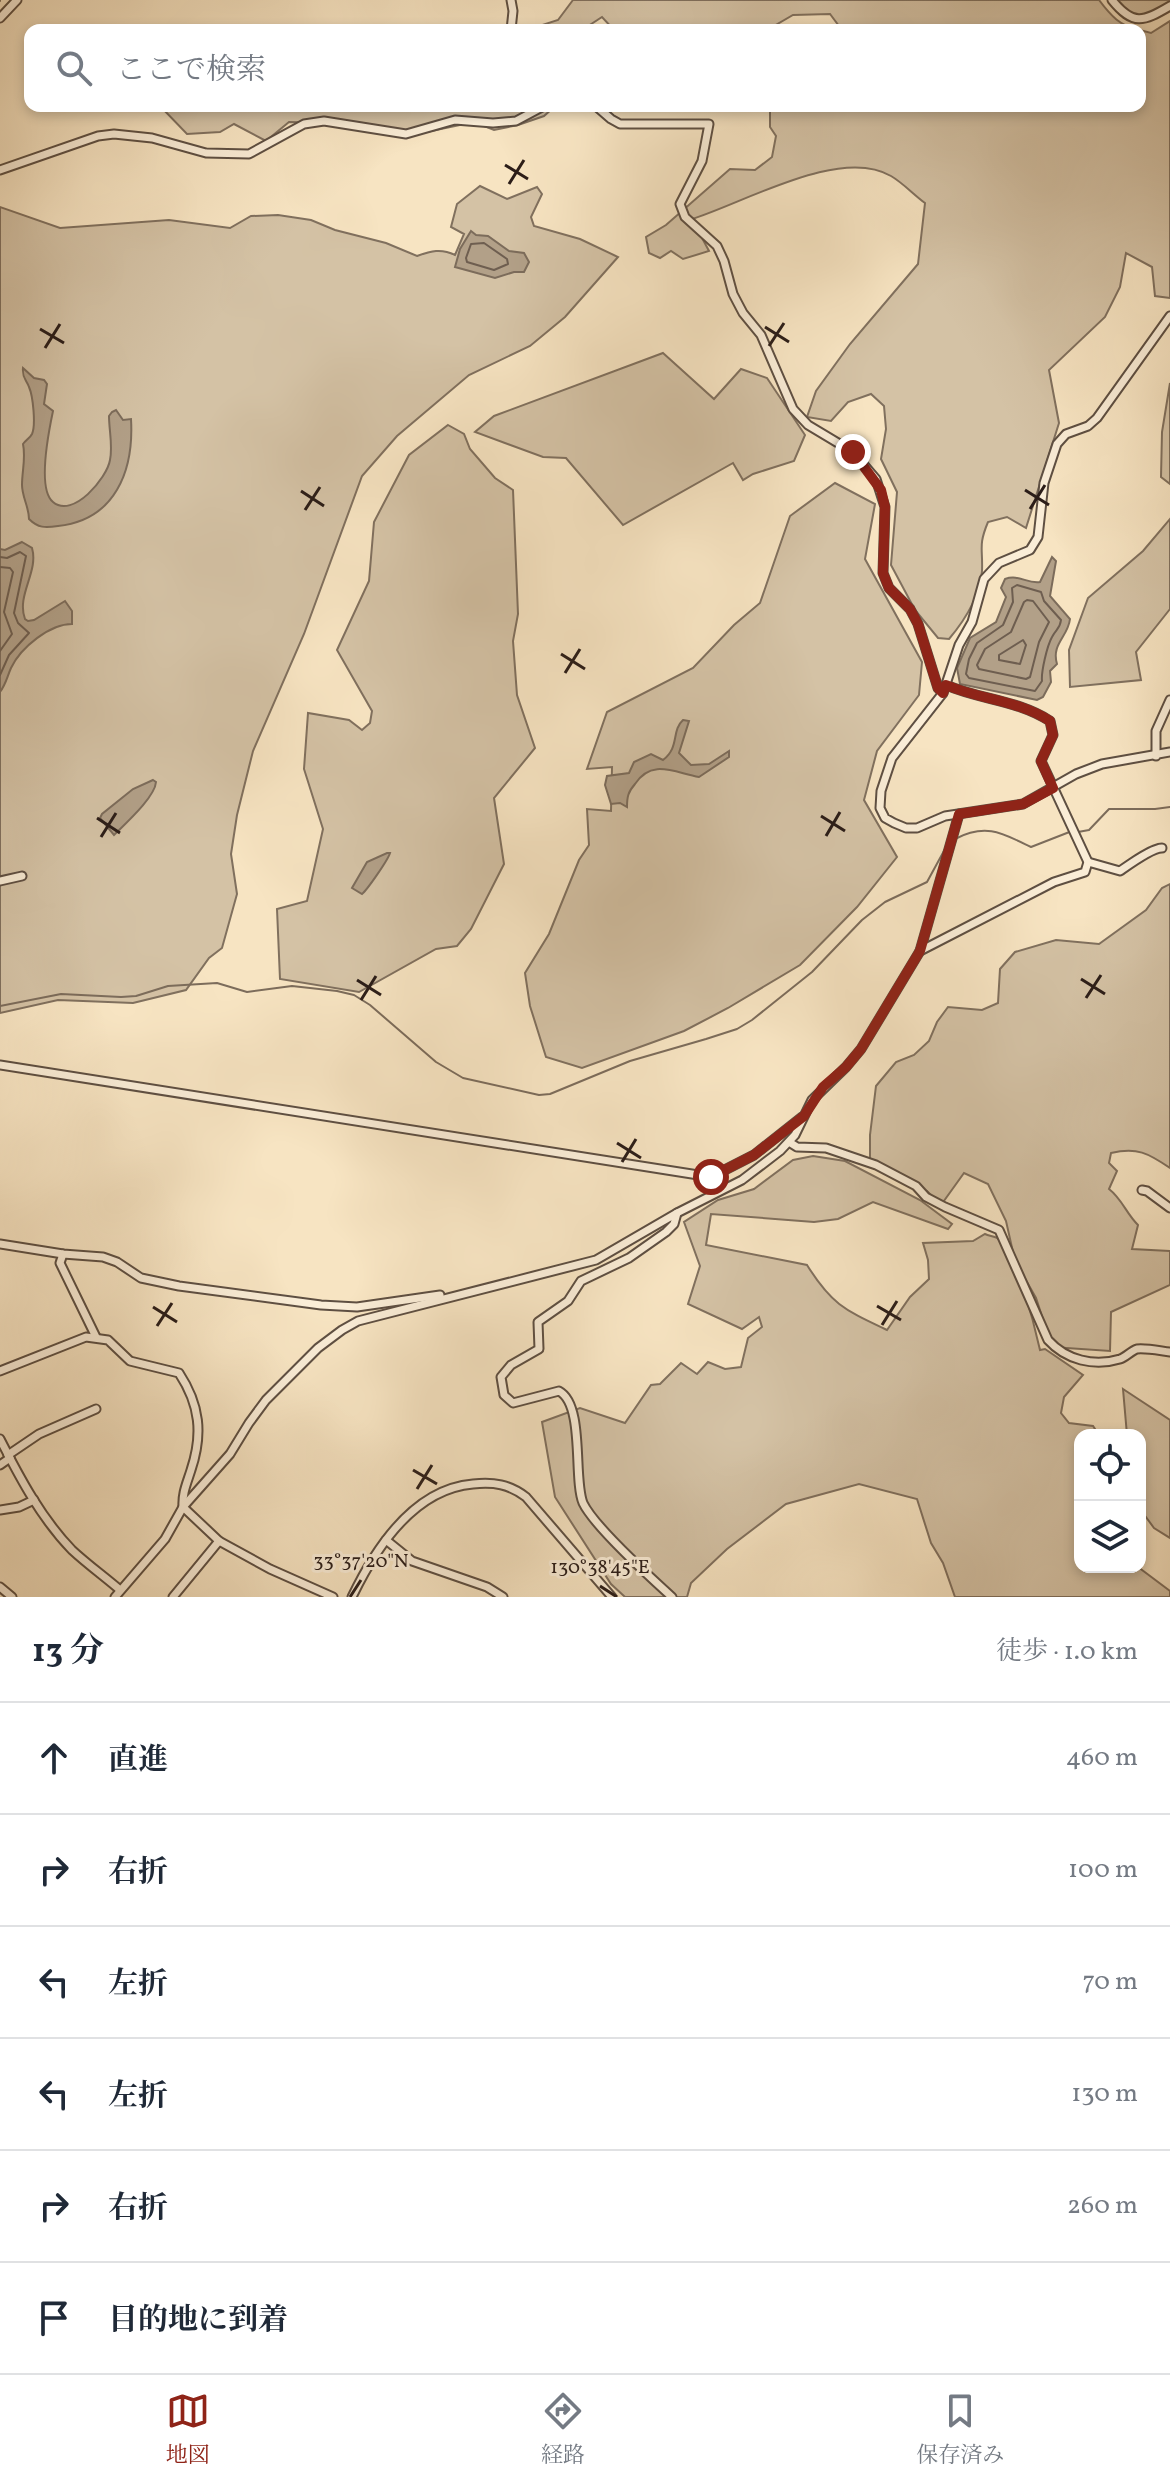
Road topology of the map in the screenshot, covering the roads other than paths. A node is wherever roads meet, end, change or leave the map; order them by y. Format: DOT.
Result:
graph roads {
  1 [pos="17,0"];
  2 [pos="511,0"];
  3 [pos="1112,0"];
  4 [pos="1170,6"];
  5 [pos="0,18"];
  6 [pos="512,24"];
  7 [pos="533,112"];
  8 [pos="603,112"];
  9 [pos="0,170"];
  10 [pos="1170,316"];
  11 [pos="946,685"];
  12 [pos="943,693"];
  13 [pos="1170,700"];
  14 [pos="1170,752"];
  15 [pos="1156,756"];
  16 [pos="1053,788"];
  17 [pos="959,814"];
  18 [pos="1162,848"];
  19 [pos="1088,862"];
  20 [pos="22,876"];
  21 [pos="0,881"];
  22 [pos="920,951"];
  23 [pos="0,1065"];
  24 [pos="804,1116"];
  25 [pos="789,1142"];
  26 [pos="1142,1190"];
  27 [pos="1170,1208"];
  28 [pos="677,1213"];
  29 [pos="0,1244"];
  30 [pos="63,1254"];
  31 [pos="461,1293"];
  32 [pos="96,1337"];
  33 [pos="1170,1352"];
  34 [pos="0,1371"];
  35 [pos="96,1409"];
  36 [pos="0,1439"];
  37 [pos="9,1456"];
  38 [pos="0,1465"];
  39 [pos="34,1500"];
  40 [pos="183,1507"];
  41 [pos="0,1510"];
  42 [pos="386,1540"];
  43 [pos="219,1541"];
  44 [pos="0,1587"];
  45 [pos="118,1594"];
  46 [pos="12,1597"];
  47 [pos="173,1597"];
  48 [pos="331,1597"];
  49 [pos="352,1597"];
  50 [pos="503,1597"];
  51 [pos="612,1597"];
  52 [pos="672,1597"];
  1 -- 5 [label="street"];
  2 -- 6 [label="street"];
  3 -- 4 [label="street"];
  7 -- 9 [label="street"];
  8 -- 12 [label="street"];
  10 -- 11 [label="street"];
  11 -- 12 [label="street"];
  11 -- 16 [label="street"];
  12 -- 17 [label="street"];
  13 -- 15 [label="street"];
  14 -- 15 [label="street"];
  15 -- 16 [label="street"];
  16 -- 17 [label="street"];
  16 -- 19 [label="street"];
  17 -- 22 [label="street"];
  18 -- 19 [label="street"];
  19 -- 22 [label="street"];
  20 -- 21 [label="street"];
  22 -- 24 [label="street"];
  23 -- 24 [label="street"];
  24 -- 25 [label="street"];
  25 -- 28 [label="street"];
  25 -- 33 [label="street"];
  26 -- 27 [label="street"];
  28 -- 31 [label="street"];
  28 -- 52 [label="street"];
  29 -- 30 [label="street"];
  30 -- 31 [label="street"];
  30 -- 32 [label="street"];
  31 -- 40 [label="street"];
  32 -- 34 [label="street"];
  32 -- 40 [label="street"];
  35 -- 37 [label="street"];
  36 -- 37 [label="street"];
  37 -- 38 [label="street"];
  37 -- 39 [label="street"];
  39 -- 41 [label="street"];
  39 -- 45 [label="street"];
  40 -- 43 [label="street"];
  40 -- 45 [label="street"];
  42 -- 49 [label="street"];
  42 -- 50 [label="street"];
  42 -- 51 [label="street"];
  43 -- 47 [label="street"];
  43 -- 48 [label="street"];
  44 -- 46 [label="street"];
}
